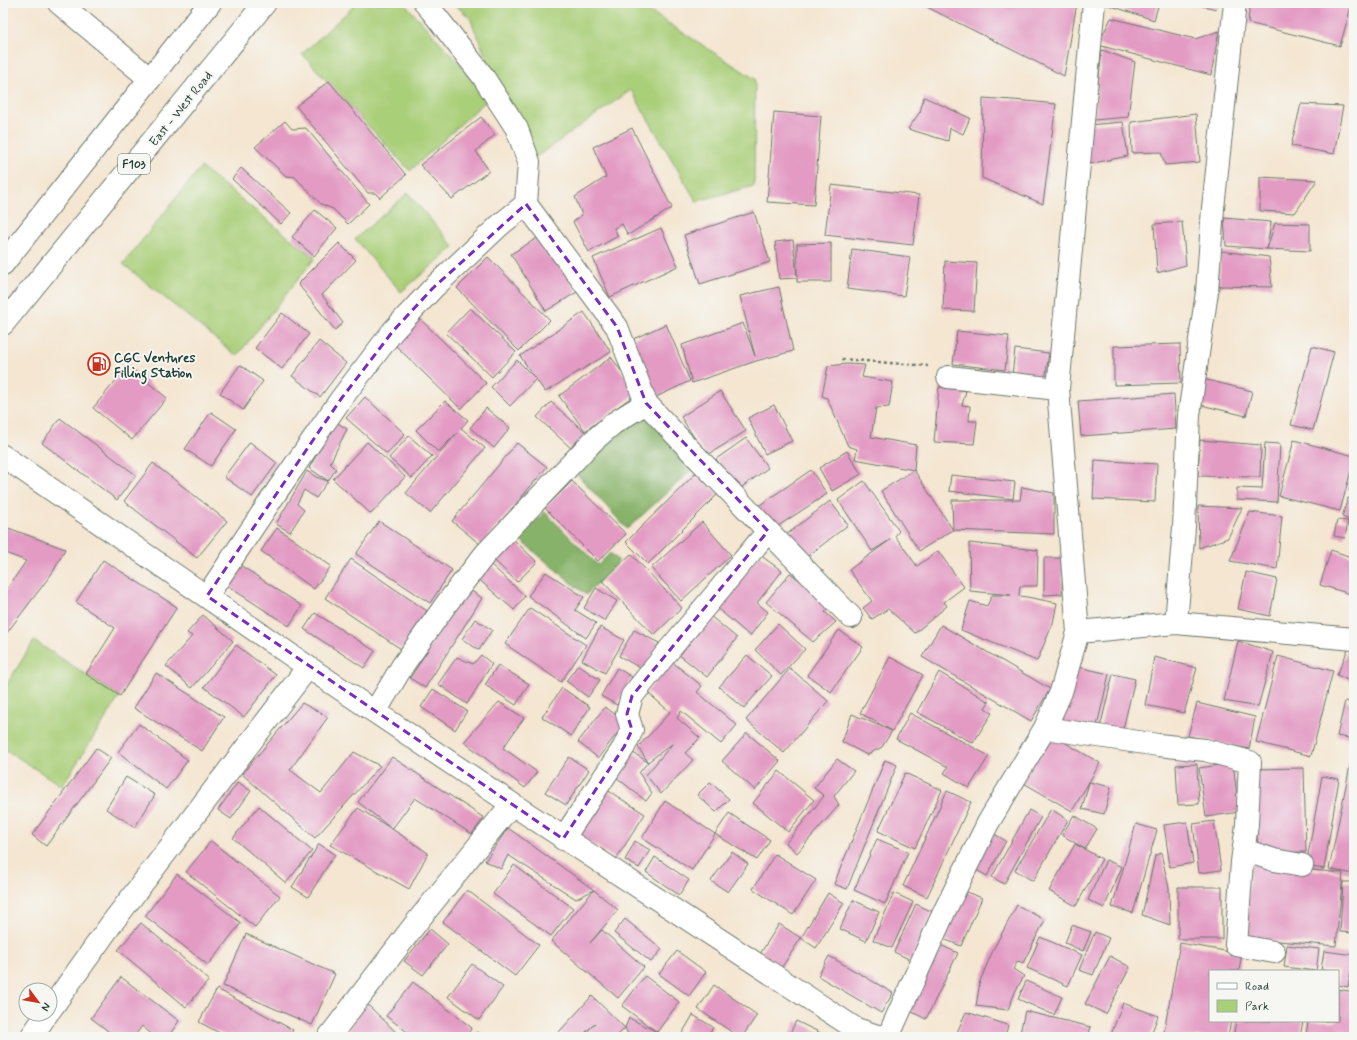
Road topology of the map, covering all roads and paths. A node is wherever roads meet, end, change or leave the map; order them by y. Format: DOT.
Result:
graph roads {
  1 [pos="59,3"];
  2 [pos="210,3"];
  3 [pos="265,3"];
  4 [pos="425,3"];
  5 [pos="1094,3"];
  6 [pos="1235,3"];
  7 [pos="150,79"];
  8 [pos="526,204"];
  9 [pos="3,264"];
  10 [pos="3,324"];
  11 [pos="842,358"];
  12 [pos="948,377"];
  13 [pos="1058,390"];
  14 [pos="646,403"];
  15 [pos="3,456"];
  16 [pos="768,531"];
  17 [pos="206,596"];
  18 [pos="851,617"];
  19 [pos="1176,623"];
  20 [pos="1078,632"];
  21 [pos="1354,639"];
  22 [pos="308,667"];
  23 [pos="375,712"];
  24 [pos="1045,728"];
  25 [pos="512,804"];
  26 [pos="563,839"];
  27 [pos="1244,850"];
  28 [pos="1302,865"];
  29 [pos="1274,952"];
  30 [pos="58,999"];
  31 [pos="41,1022"];
  32 [pos="854,1033"];
  33 [pos="31,1037"];
  34 [pos="329,1037"];
  35 [pos="880,1037"];
  36 [pos="888,1037"];
  1 -- 7 [label="street"];
  2 -- 7 [label="street"];
  3 -- 10 [label="street, East - West Road / F103"];
  4 -- 8 [label="street"];
  5 -- 13 [label="street"];
  6 -- 19 [label="street"];
  7 -- 9 [label="street"];
  8 -- 14 [label="street"];
  8 -- 17 [label="street"];
  11 -- 12 [label="path"];
  12 -- 13 [label="street"];
  13 -- 20 [label="street"];
  14 -- 16 [label="street"];
  14 -- 23 [label="street"];
  15 -- 17 [label="street"];
  16 -- 18 [label="street"];
  16 -- 26 [label="street"];
  17 -- 22 [label="street"];
  19 -- 20 [label="street"];
  19 -- 21 [label="street"];
  20 -- 24 [label="street"];
  22 -- 23 [label="street"];
  22 -- 30 [label="street"];
  23 -- 25 [label="street"];
  24 -- 27 [label="street"];
  24 -- 36 [label="street"];
  25 -- 26 [label="street"];
  25 -- 34 [label="street"];
  26 -- 32 [label="street"];
  27 -- 28 [label="street"];
  27 -- 29 [label="street"];
  31 -- 33 [label="street"];
  32 -- 35 [label="street"];
}
